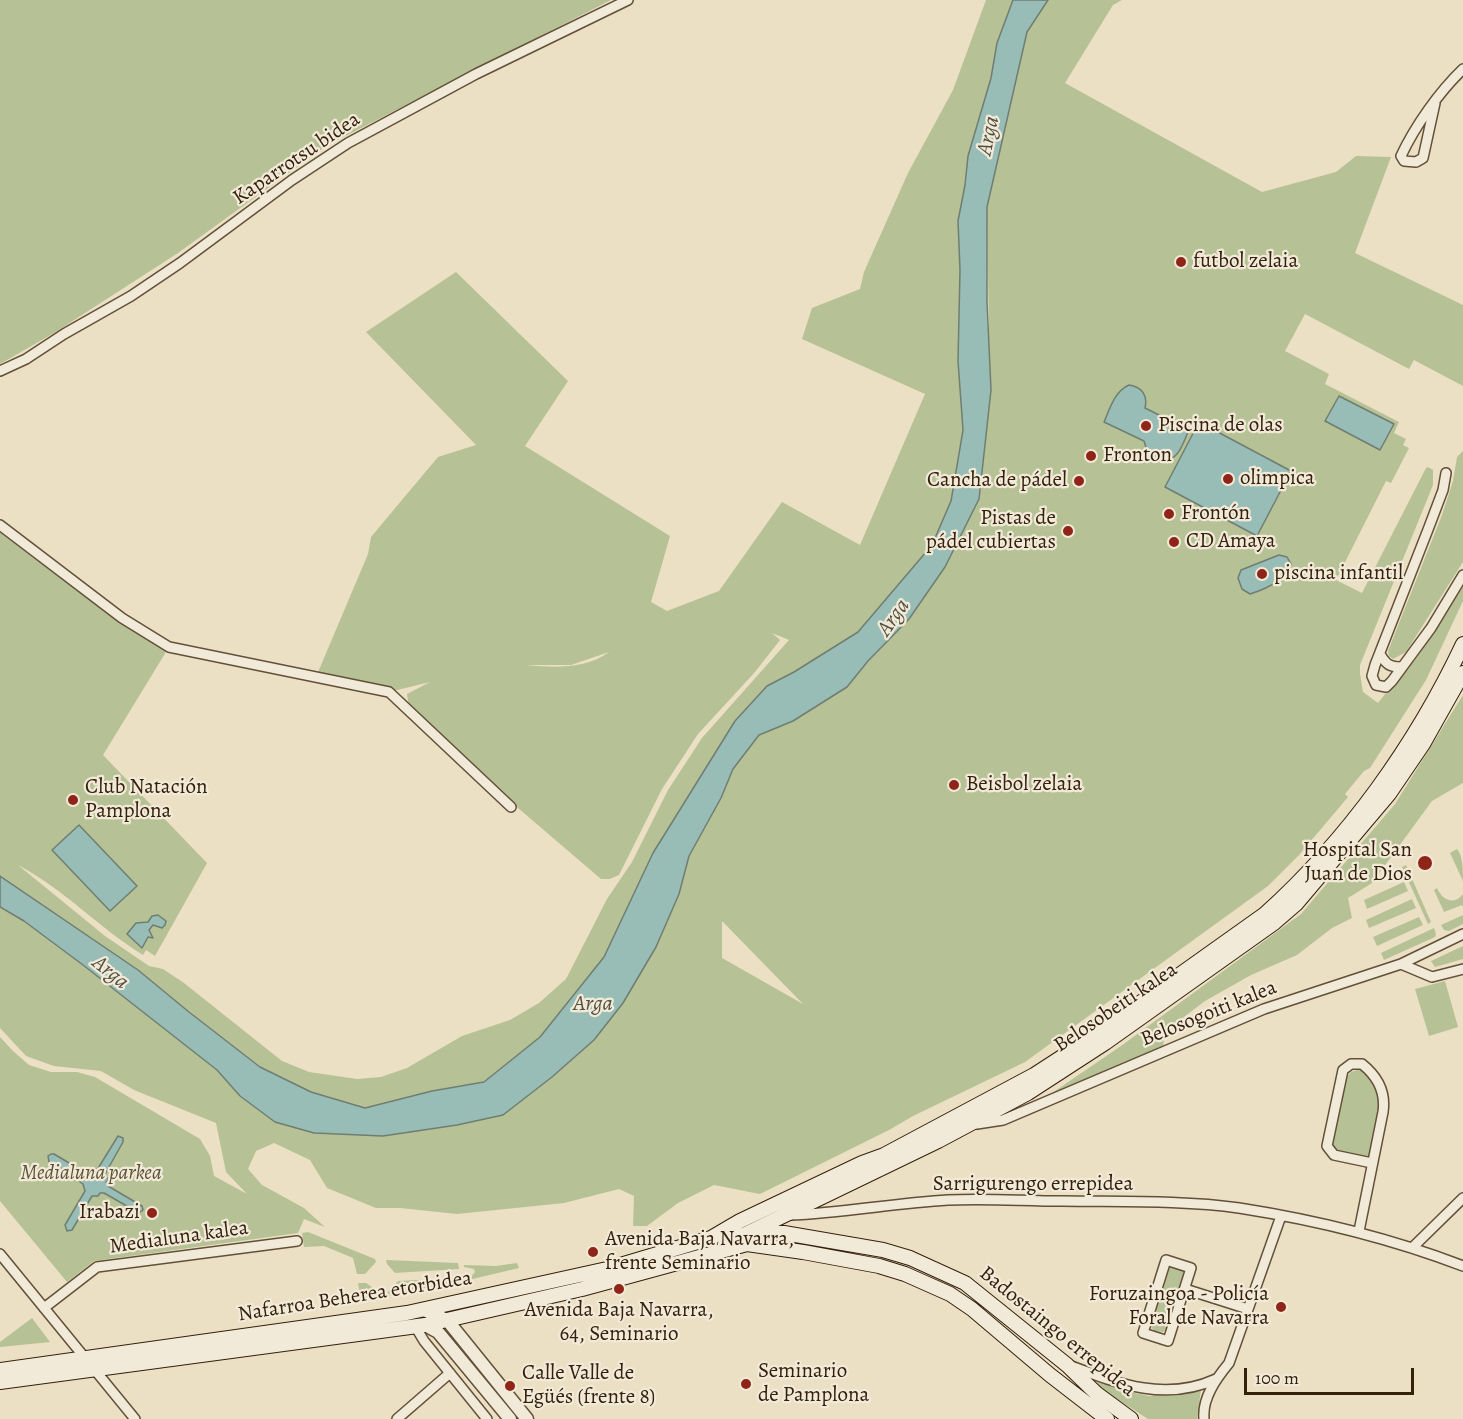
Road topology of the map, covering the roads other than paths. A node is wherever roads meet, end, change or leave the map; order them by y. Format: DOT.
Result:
graph roads {
  1 [pos="628,0"];
  2 [pos="1463,69"];
  3 [pos="1435,103"];
  4 [pos="0,371"];
  5 [pos="1446,473"];
  6 [pos="0,525"];
  7 [pos="1463,575"];
  8 [pos="1463,644"];
  9 [pos="1380,654"];
  10 [pos="1401,667"];
  11 [pos="1463,673"];
  12 [pos="511,807"];
  13 [pos="1463,934"];
  14 [pos="1401,964"];
  15 [pos="1463,969"];
  16 [pos="967,1126"];
  17 [pos="884,1155"];
  18 [pos="1372,1163"];
  19 [pos="1463,1198"];
  20 [pos="784,1215"];
  21 [pos="767,1216"];
  22 [pos="1281,1216"];
  23 [pos="1359,1231"];
  24 [pos="749,1232"];
  25 [pos="711,1238"];
  26 [pos="297,1241"];
  27 [pos="1413,1247"];
  28 [pos="0,1254"];
  29 [pos="693,1258"];
  30 [pos="1463,1266"];
  31 [pos="1185,1289"];
  32 [pos="44,1308"];
  33 [pos="424,1310"];
  34 [pos="1248,1310"];
  35 [pos="463,1316"];
  36 [pos="447,1320"];
  37 [pos="420,1326"];
  38 [pos="459,1334"];
  39 [pos="86,1358"];
  40 [pos="1067,1365"];
  41 [pos="96,1369"];
  42 [pos="0,1370"];
  43 [pos="450,1373"];
  44 [pos="1216,1379"];
  45 [pos="0,1382"];
  46 [pos="135,1419"];
  47 [pos="397,1419"];
  48 [pos="487,1419"];
  49 [pos="510,1419"];
  50 [pos="527,1419"];
  51 [pos="1107,1419"];
  52 [pos="1131,1419"];
  53 [pos="1204,1419"];
  1 -- 4 [label="street, Kaparrotsu bidea"];
  2 -- 3 [label="street"];
  3 -- 3 [label="street"];
  5 -- 9 [label="street"];
  6 -- 12 [label="street"];
  7 -- 10 [label="street"];
  8 -- 17 [label="main road, Belosobeiti kalea"];
  9 -- 10 [label="street"];
  9 -- 10 [label="street"];
  11 -- 16 [label="main road, Belosobeiti kalea"];
  13 -- 14 [label="street, Belosogoiti kalea"];
  14 -- 15 [label="street"];
  14 -- 16 [label="street, Belosogoiti kalea"];
  16 -- 20 [label="main road, Belosobeiti kalea"];
  17 -- 21 [label="main road, Belosobeiti kalea"];
  17 -- 25 [label="main road, Belosobeiti kalea"];
  18 -- 18 [label="street"];
  18 -- 23 [label="street"];
  19 -- 27 [label="street"];
  20 -- 22 [label="street, Sarrigurengo errepidea"];
  20 -- 24 [label="main road, Belosobeiti kalea"];
  22 -- 23 [label="street, Sarrigurengo errepidea"];
  22 -- 34 [label="street"];
  23 -- 27 [label="street, Sarrigurengo errepidea"];
  24 -- 25 [label="main road, Badostaingo errepidea"];
  24 -- 29 [label="main road, Belosobeiti kalea"];
  24 -- 40 [label="main road, Badostaingo errepidea"];
  25 -- 33 [label="main road, Nafarroa Beherea etorbidea"];
  26 -- 32 [label="street, Medialuna kalea"];
  27 -- 30 [label="street, Sarrigurengo errepidea"];
  28 -- 32 [label="street"];
  29 -- 35 [label="main road, Nafarroa Beherea etorbidea"];
  29 -- 51 [label="main road, Badostaingo errepidea"];
  31 -- 31 [label="street"];
  31 -- 34 [label="street"];
  32 -- 39 [label="street"];
  33 -- 36 [label="street"];
  33 -- 39 [label="main road, Nafarroa Beherea etorbidea"];
  34 -- 44 [label="street"];
  35 -- 36 [label="main road, Nafarroa Beherea etorbidea"];
  35 -- 38 [label="street"];
  36 -- 37 [label="main road, Nafarroa Beherea etorbidea"];
  36 -- 38 [label="street"];
  37 -- 41 [label="main road, Nafarroa Beherea etorbidea"];
  37 -- 43 [label="street"];
  37 -- 49 [label="street"];
  38 -- 50 [label="street"];
  39 -- 41 [label="street"];
  39 -- 42 [label="main road, Nafarroa Beherea etorbidea"];
  40 -- 44 [label="street"];
  40 -- 52 [label="main road, Badostaingo errepidea"];
  41 -- 45 [label="main road, Nafarroa Beherea etorbidea"];
  41 -- 46 [label="street"];
  43 -- 47 [label="street"];
  43 -- 48 [label="street"];
  44 -- 53 [label="street"];
}
